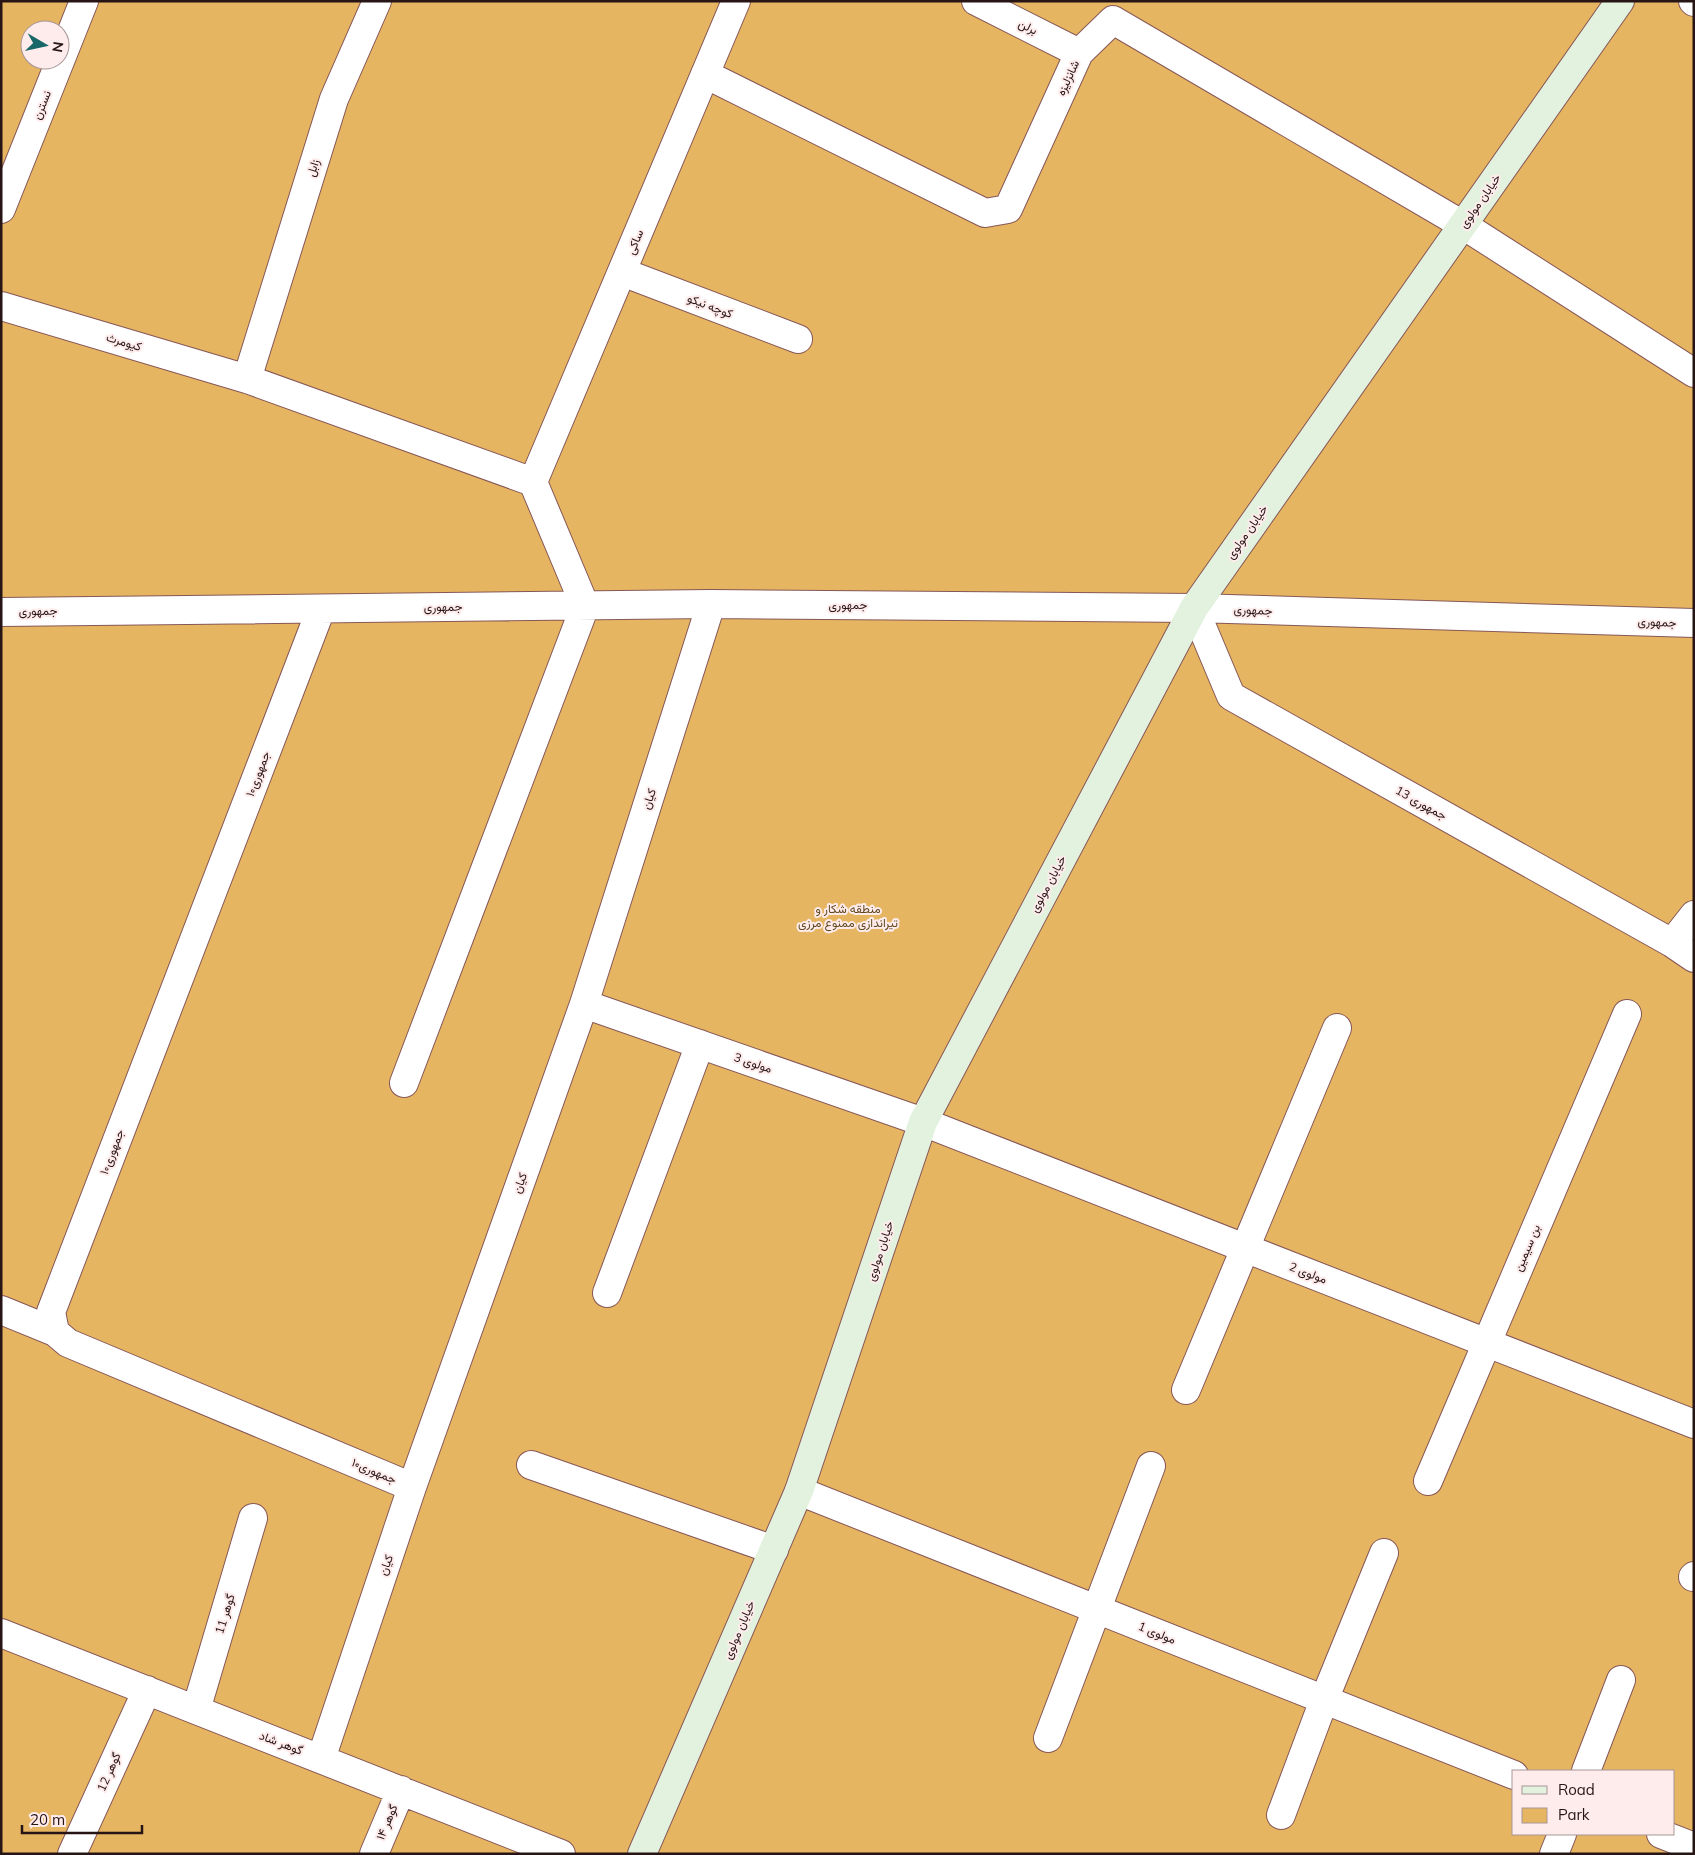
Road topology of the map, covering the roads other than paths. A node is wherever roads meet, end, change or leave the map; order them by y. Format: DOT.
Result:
graph roads {
  1 [pos="84,1"];
  2 [pos="377,1"];
  3 [pos="736,1"];
  4 [pos="976,1"];
  5 [pos="1620,1"];
  6 [pos="1079,53"];
  7 [pos="705,74"];
  8 [pos="1,209"];
  9 [pos="1463,225"];
  10 [pos="622,272"];
  11 [pos="1,306"];
  12 [pos="798,340"];
  13 [pos="1694,373"];
  14 [pos="247,379"];
  15 [pos="533,482"];
  16 [pos="711,604"];
  17 [pos="585,606"];
  18 [pos="1194,608"];
  19 [pos="321,609"];
  20 [pos="2,615"];
  21 [pos="1694,623"];
  22 [pos="1694,915"];
  23 [pos="1683,950"];
  24 [pos="584,1004"];
  25 [pos="1627,1014"];
  26 [pos="1337,1028"];
  27 [pos="700,1044"];
  28 [pos="404,1083"];
  29 [pos="923,1122"];
  30 [pos="1245,1248"];
  31 [pos="606,1293"];
  32 [pos="1,1310"];
  33 [pos="55,1332"];
  34 [pos="1487,1343"];
  35 [pos="1186,1390"];
  36 [pos="1694,1424"];
  37 [pos="531,1464"];
  38 [pos="1150,1466"];
  39 [pos="1428,1481"];
  40 [pos="412,1487"];
  41 [pos="799,1491"];
  42 [pos="254,1518"];
  43 [pos="774,1550"];
  44 [pos="1384,1553"];
  45 [pos="1097,1609"];
  46 [pos="1,1633"];
  47 [pos="1621,1680"];
  48 [pos="146,1690"];
  49 [pos="1324,1700"];
  50 [pos="196,1710"];
  51 [pos="1048,1738"];
  52 [pos="321,1759"];
  53 [pos="1586,1770"];
  54 [pos="1512,1774"];
  55 [pos="401,1790"];
  56 [pos="1281,1814"];
  57 [pos="1562,1835"];
  58 [pos="1664,1835"];
  59 [pos="1694,1847"];
  60 [pos="72,1854"];
  61 [pos="374,1854"];
  62 [pos="561,1854"];
  63 [pos="642,1854"];
  64 [pos="1554,1854"];
  1 -- 8 [label="street, نسترن"];
  2 -- 14 [label="street, زابل"];
  3 -- 7 [label="street, ساکی"];
  4 -- 6 [label="street, برلن"];
  5 -- 9 [label="main road, خیابان مولوی"];
  6 -- 7 [label="street, شانزلیزه"];
  6 -- 9 [label="street, شانزلیزه"];
  7 -- 10 [label="street, ساکی"];
  9 -- 13 [label="street"];
  9 -- 18 [label="main road, خیابان مولوی"];
  10 -- 12 [label="street, کوچه نیکو"];
  10 -- 15 [label="street, ساکی"];
  11 -- 14 [label="street, کیومرث"];
  14 -- 15 [label="street, کیومرث"];
  15 -- 17 [label="street"];
  16 -- 17 [label="street, جمهوری"];
  16 -- 18 [label="street, جمهوری"];
  16 -- 24 [label="street, کیان"];
  17 -- 19 [label="street, جمهوری"];
  17 -- 28 [label="street"];
  18 -- 21 [label="street, جمهوری"];
  18 -- 23 [label="street, جمهوری 13"];
  18 -- 29 [label="main road, خیابان مولوی"];
  19 -- 20 [label="street, جمهوری"];
  19 -- 33 [label="street, جمهوری۱۰"];
  22 -- 23 [label="street"];
  24 -- 27 [label="street, مولوی 3"];
  24 -- 40 [label="street, کیان"];
  25 -- 34 [label="street, بن سیمین"];
  26 -- 30 [label="street"];
  27 -- 29 [label="street, مولوی 3"];
  27 -- 31 [label="street"];
  29 -- 30 [label="street, مولوی 2"];
  29 -- 41 [label="main road, خیابان مولوی"];
  30 -- 34 [label="street, مولوی 2"];
  30 -- 35 [label="street"];
  32 -- 33 [label="street"];
  33 -- 40 [label="street, جمهوری۱۰"];
  34 -- 36 [label="street, مولوی 2"];
  34 -- 39 [label="street, بن سیمین"];
  37 -- 43 [label="street"];
  38 -- 45 [label="street"];
  40 -- 52 [label="street, کیان"];
  41 -- 43 [label="main road, خیابان مولوی"];
  41 -- 45 [label="street, مولوی 1"];
  42 -- 50 [label="street, گوهر 11"];
  43 -- 63 [label="main road, خیابان مولوی"];
  44 -- 49 [label="street"];
  45 -- 49 [label="street, مولوی 1"];
  45 -- 51 [label="street"];
  46 -- 48 [label="street, گوهر شاد"];
  47 -- 53 [label="street"];
  48 -- 50 [label="street, گوهر شاد"];
  48 -- 60 [label="street, گوهر 12"];
  49 -- 54 [label="street, مولوی 1"];
  49 -- 56 [label="street"];
  50 -- 52 [label="street, گوهر شاد"];
  52 -- 55 [label="street, گوهر شاد"];
  55 -- 61 [label="street, گوهر ۱۴"];
  55 -- 62 [label="street, گوهر شاد"];
  57 -- 64 [label="street"];
  58 -- 59 [label="street"];
}
